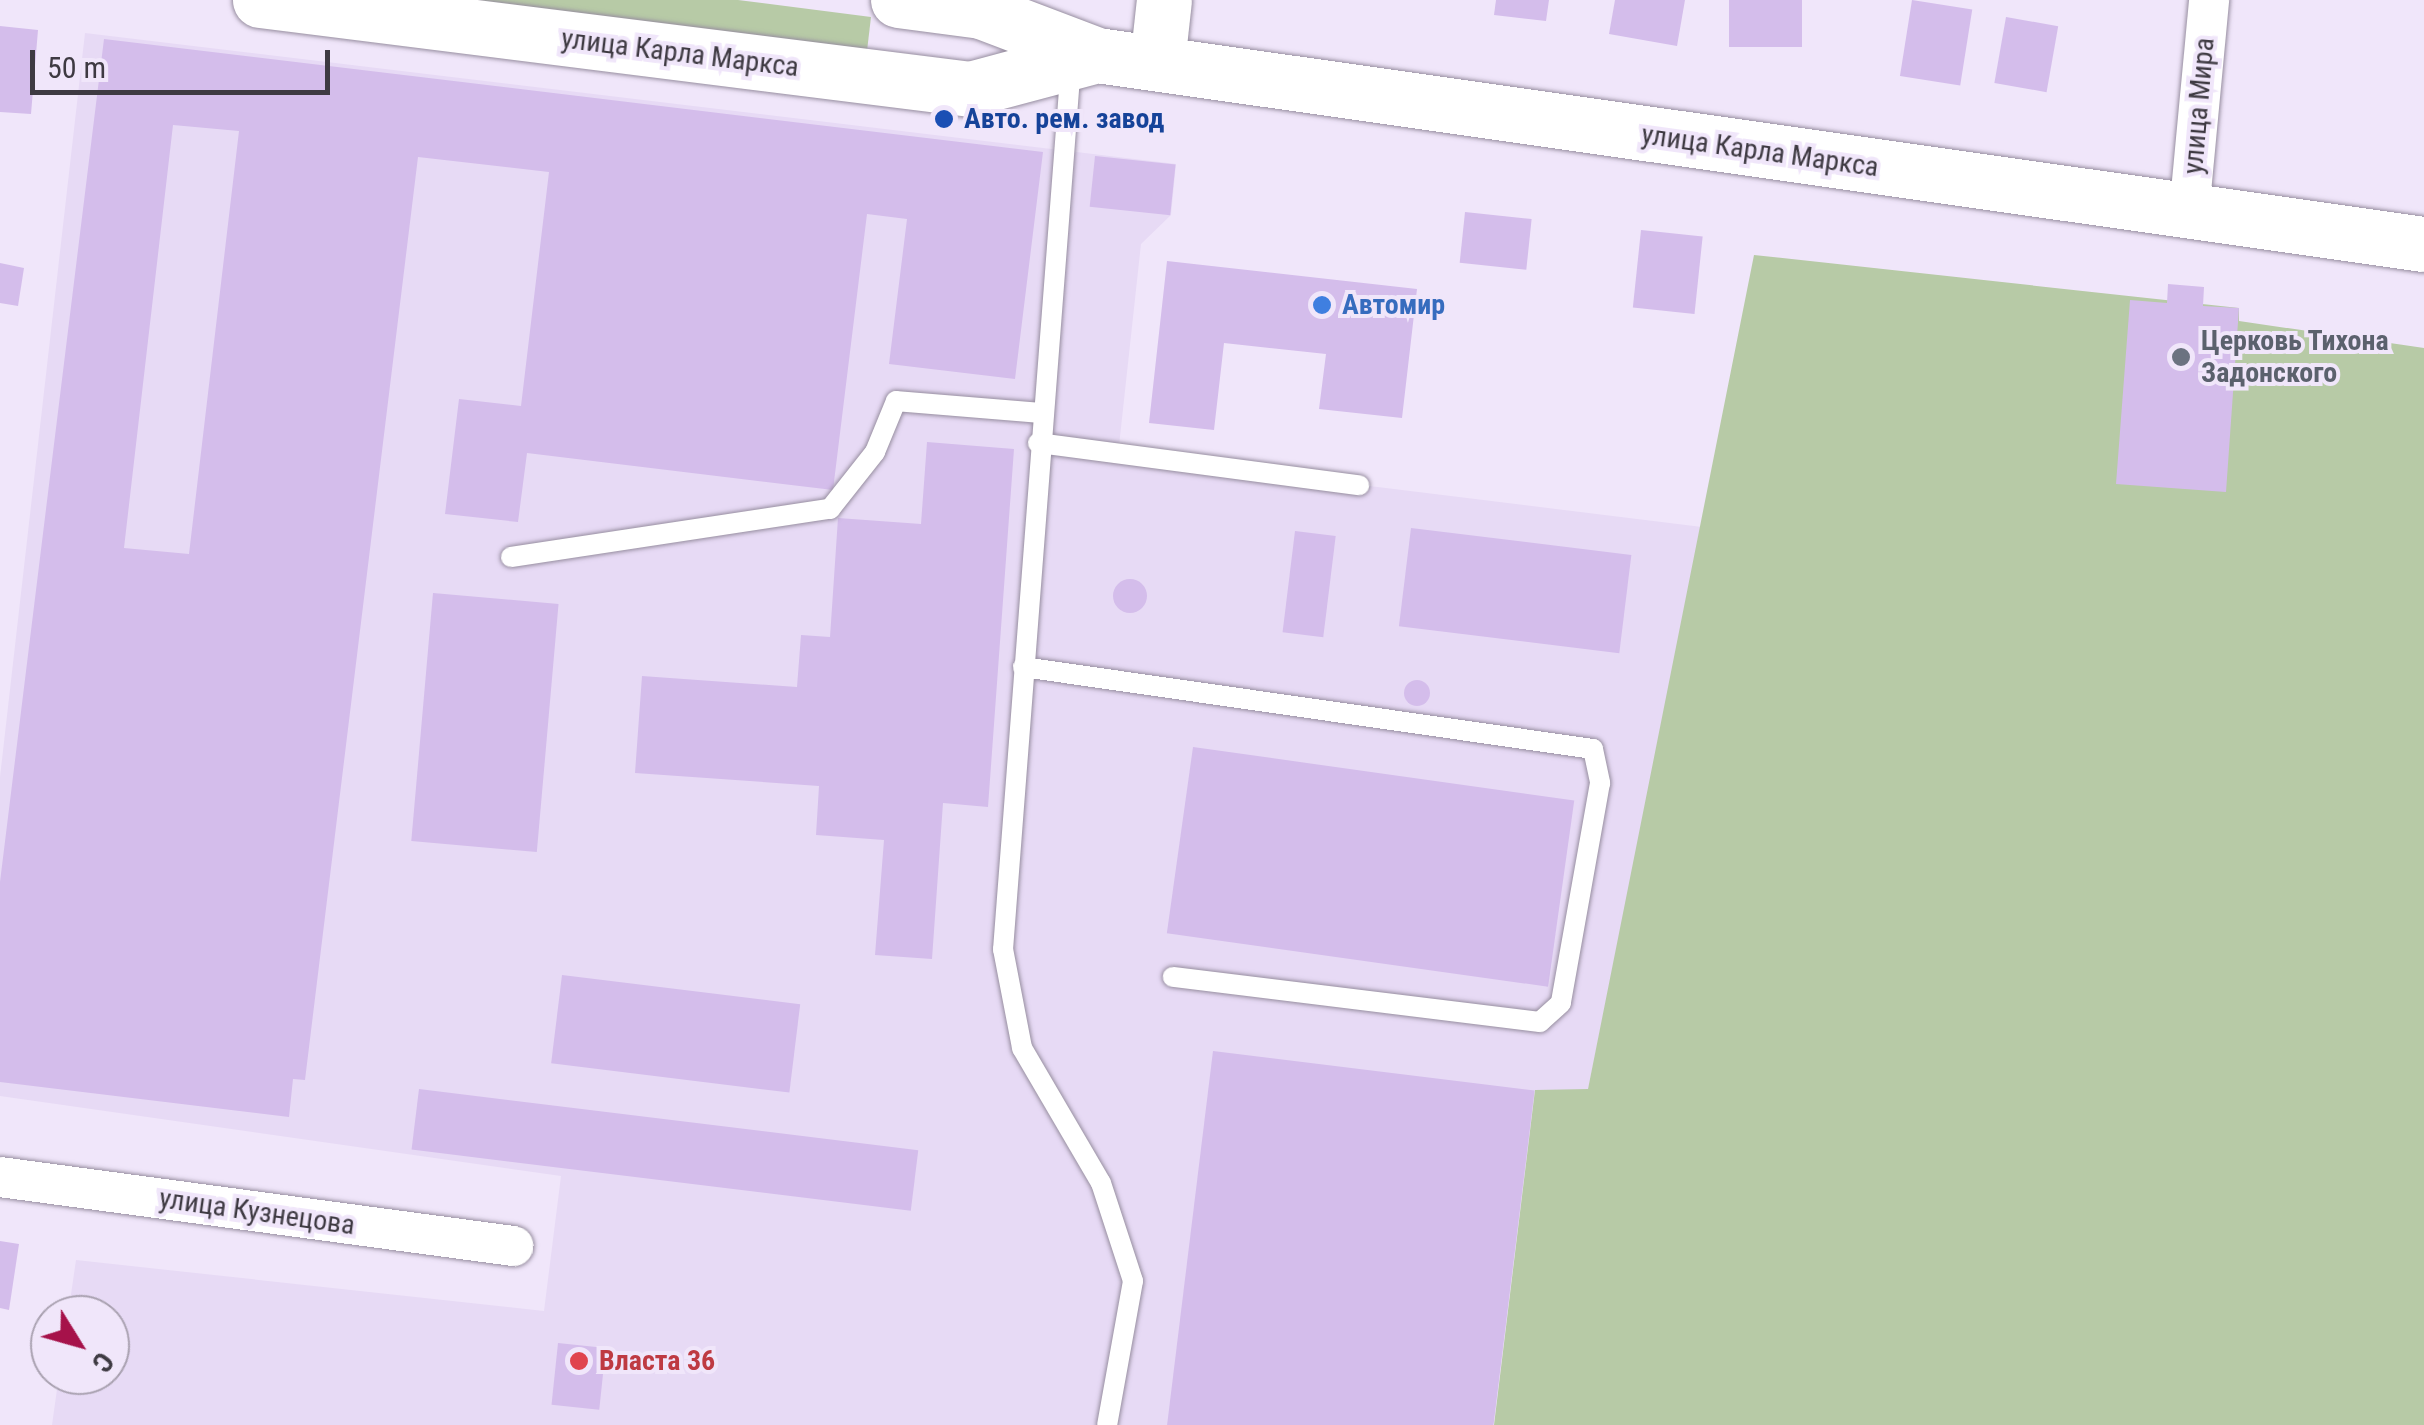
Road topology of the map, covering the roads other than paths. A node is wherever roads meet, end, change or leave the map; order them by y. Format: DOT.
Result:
graph roads {
  1 [pos="260,0"];
  2 [pos="898,0"];
  3 [pos="1164,0"];
  4 [pos="2209,0"];
  5 [pos="1084,58"];
  6 [pos="1157,63"];
  7 [pos="2189,213"];
  8 [pos="2424,244"];
  9 [pos="1041,413"];
  10 [pos="1038,443"];
  11 [pos="1359,485"];
  12 [pos="511,557"];
  13 [pos="1023,667"];
  14 [pos="1173,977"];
  15 [pos="0,1178"];
  16 [pos="513,1246"];
  17 [pos="1108,1425"];
  1 -- 5 [label="main road, улица Карла Маркса"];
  2 -- 5 [label="main road, улица Карла Маркса"];
  3 -- 6 [label="main road"];
  4 -- 7 [label="street, улица Мира"];
  5 -- 6 [label="main road, улица Карла Маркса"];
  5 -- 9 [label="lane"];
  6 -- 7 [label="main road, улица Карла Маркса"];
  7 -- 8 [label="main road, улица Карла Маркса"];
  9 -- 10 [label="lane"];
  9 -- 12 [label="lane"];
  10 -- 11 [label="lane"];
  10 -- 13 [label="lane"];
  13 -- 14 [label="lane"];
  13 -- 17 [label="lane"];
  15 -- 16 [label="street, улица Кузнецова"];
}
